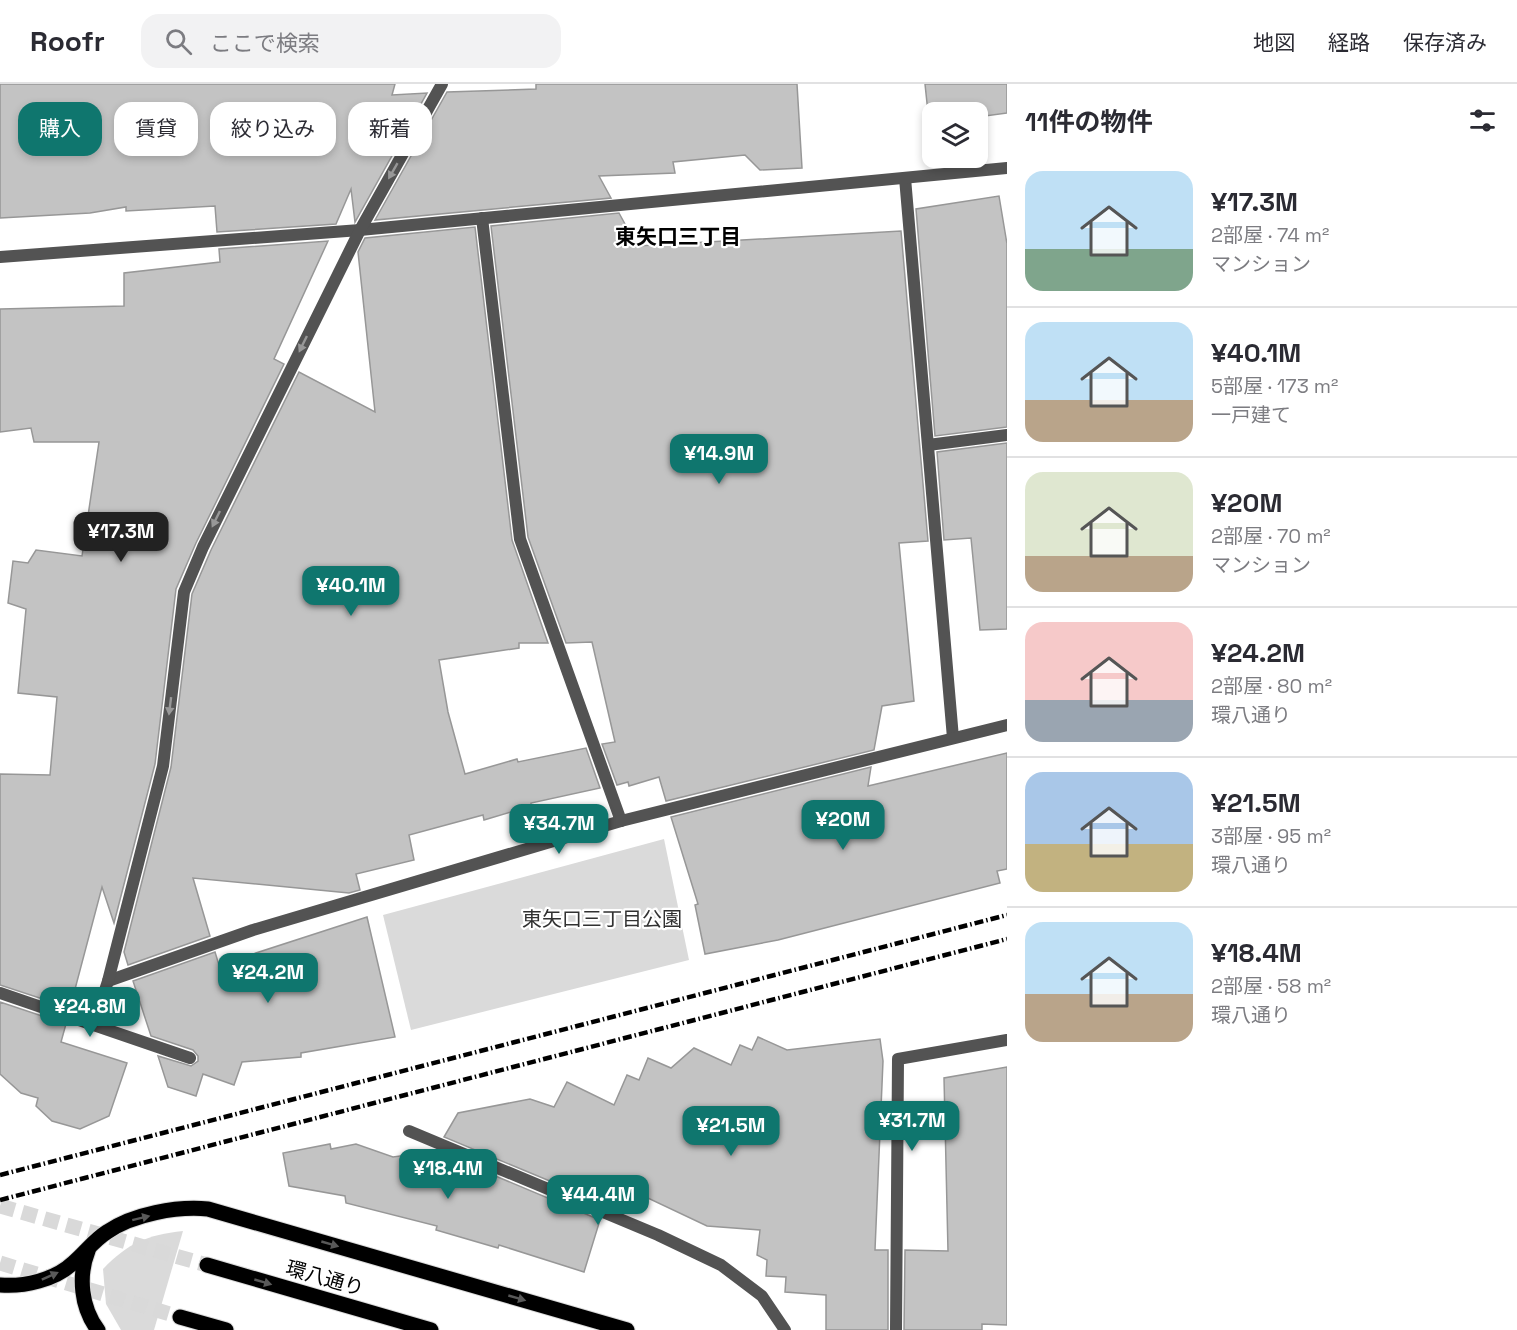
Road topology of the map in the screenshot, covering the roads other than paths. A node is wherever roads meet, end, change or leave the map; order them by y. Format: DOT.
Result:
graph roads {
  1 [pos="442,84"];
  2 [pos="1007,168"];
  3 [pos="905,178"];
  4 [pos="482,218"];
  5 [pos="360,230"];
  6 [pos="0,257"];
  7 [pos="1007,435"];
  8 [pos="928,445"];
  9 [pos="1007,724"];
  10 [pos="953,738"];
  11 [pos="621,821"];
  12 [pos="108,981"];
  13 [pos="0,993"];
  14 [pos="94,1023"];
  15 [pos="1007,1040"];
  16 [pos="190,1058"];
  17 [pos="409,1131"];
  18 [pos="90,1246"];
  19 [pos="207,1265"];
  20 [pos="0,1285"];
  21 [pos="180,1317"];
  22 [pos="98,1330"];
  23 [pos="226,1330"];
  24 [pos="431,1330"];
  25 [pos="627,1330"];
  26 [pos="784,1330"];
  27 [pos="896,1330"];
  1 -- 5 [label="street, one-way"];
  2 -- 3 [label="street"];
  3 -- 4 [label="street"];
  3 -- 8 [label="street"];
  4 -- 5 [label="street"];
  4 -- 11 [label="street"];
  5 -- 6 [label="street"];
  5 -- 12 [label="street, one-way"];
  7 -- 8 [label="street"];
  8 -- 10 [label="street"];
  9 -- 10 [label="street"];
  10 -- 11 [label="street"];
  11 -- 12 [label="street"];
  12 -- 14 [label="street"];
  13 -- 14 [label="street"];
  14 -- 16 [label="street"];
  15 -- 27 [label="street"];
  17 -- 26 [label="street"];
  20 -- 18 [label="main road, one-way"];
  18 -- 22 [label="main road"];
  18 -- 25 [label="main road, one-way"];
  19 -- 24 [label="main road, 環八通り, one-way"];
  21 -- 23 [label="main road"];
}
